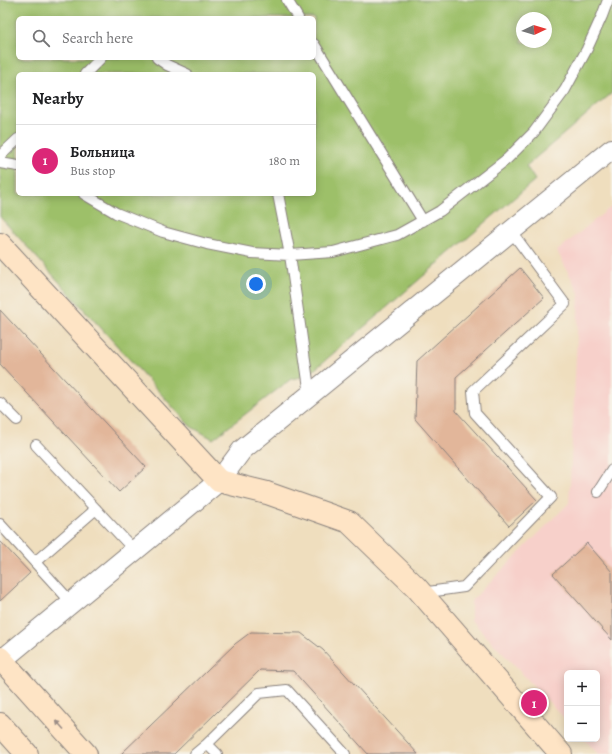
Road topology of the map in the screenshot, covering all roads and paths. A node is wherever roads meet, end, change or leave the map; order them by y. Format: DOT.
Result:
graph roads {
  1 [pos="287,0"];
  2 [pos="608,0"];
  3 [pos="297,16"];
  4 [pos="316,47"];
  5 [pos="99,60"];
  6 [pos="160,60"];
  7 [pos="87,72"];
  8 [pos="183,72"];
  9 [pos="16,141"];
  10 [pos="612,149"];
  11 [pos="0,156"];
  12 [pos="0,163"];
  13 [pos="16,166"];
  14 [pos="87,196"];
  15 [pos="278,196"];
  16 [pos="423,221"];
  17 [pos="511,232"];
  18 [pos="0,244"];
  19 [pos="290,255"];
  20 [pos="310,395"];
  21 [pos="0,402"];
  22 [pos="17,420"];
  23 [pos="36,445"];
  24 [pos="612,470"];
  25 [pos="219,481"];
  26 [pos="598,492"];
  27 [pos="96,508"];
  28 [pos="0,524"];
  29 [pos="135,550"];
  30 [pos="35,562"];
  31 [pos="421,593"];
  32 [pos="71,602"];
  33 [pos="1,659"];
  34 [pos="0,724"];
  35 [pos="207,744"];
  36 [pos="27,754"];
  37 [pos="86,754"];
  38 [pos="195,754"];
  39 [pos="217,754"];
  40 [pos="345,754"];
  41 [pos="561,754"];
  1 -- 3 [label="lane"];
  2 -- 16 [label="lane"];
  4 -- 16 [label="lane"];
  5 -- 7 [label="lane"];
  6 -- 8 [label="lane"];
  9 -- 11 [label="lane"];
  10 -- 17 [label="street"];
  12 -- 13 [label="lane"];
  14 -- 19 [label="lane"];
  15 -- 19 [label="lane"];
  16 -- 19 [label="lane"];
  17 -- 20 [label="street"];
  17 -- 31 [label="lane"];
  18 -- 25 [label="street"];
  19 -- 20 [label="lane"];
  20 -- 25 [label="street"];
  21 -- 22 [label="lane"];
  23 -- 27 [label="lane"];
  24 -- 26 [label="lane"];
  25 -- 29 [label="street"];
  25 -- 31 [label="street"];
  27 -- 29 [label="lane"];
  27 -- 30 [label="lane"];
  28 -- 30 [label="lane"];
  29 -- 32 [label="street"];
  30 -- 32 [label="lane"];
  31 -- 41 [label="street"];
  32 -- 33 [label="street"];
  37 -- 33 [label="street, one-way"];
  34 -- 36 [label="street"];
  35 -- 38 [label="lane"];
  35 -- 39 [label="lane"];
  35 -- 40 [label="lane"];
}
